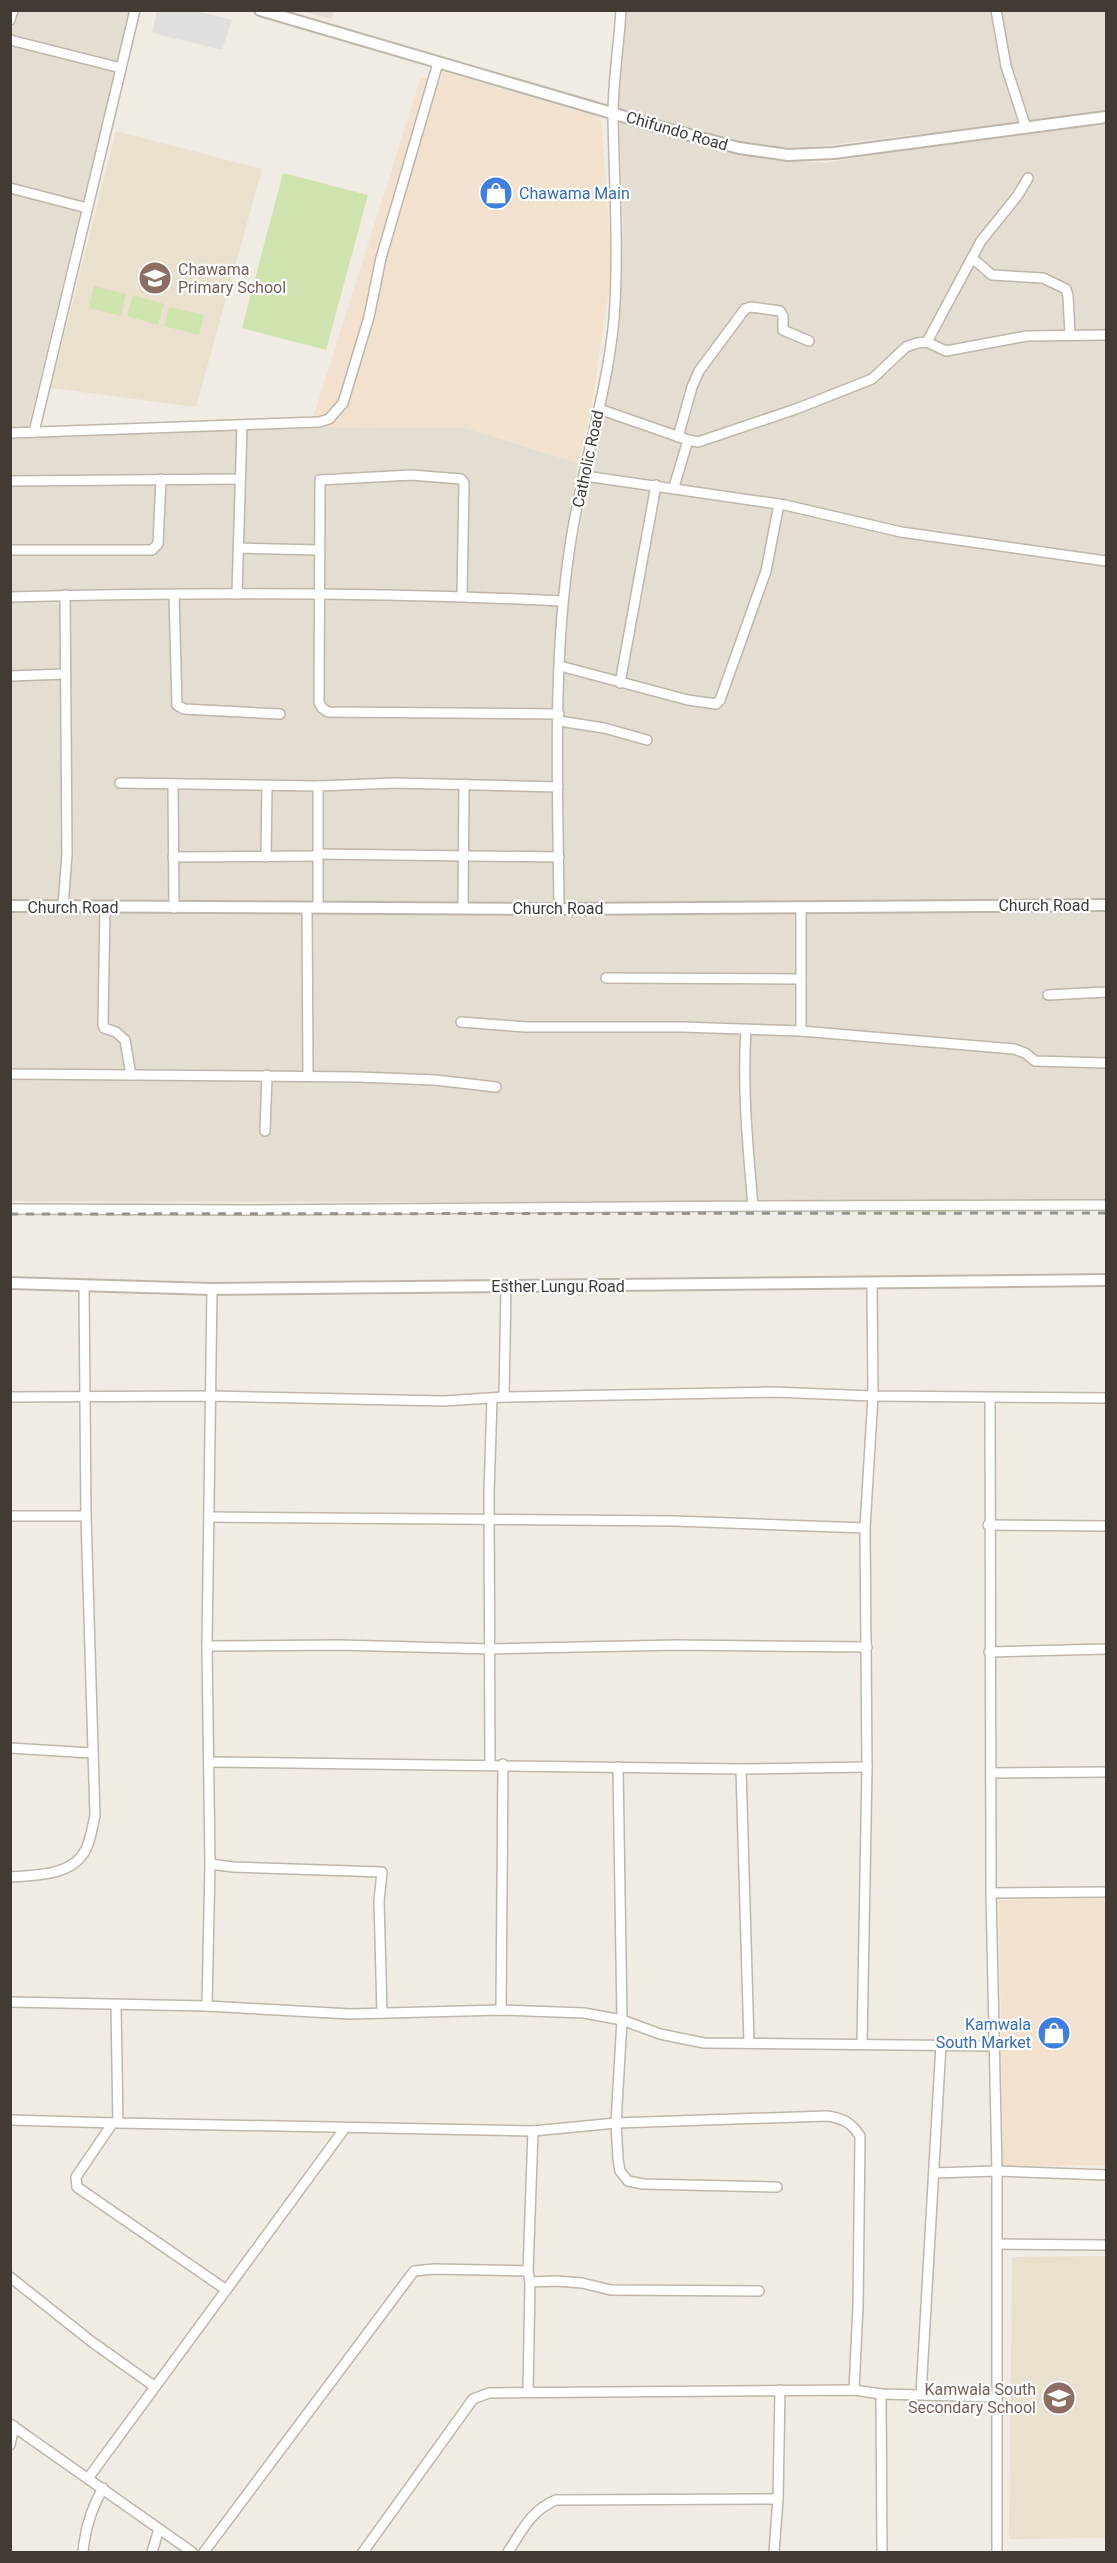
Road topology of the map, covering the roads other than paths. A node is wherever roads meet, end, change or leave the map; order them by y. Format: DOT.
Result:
graph roads {
  1 [pos="13,10"];
  2 [pos="135,10"];
  3 [pos="260,10"];
  4 [pos="621,10"];
  5 [pos="996,10"];
  6 [pos="10,20"];
  7 [pos="10,40"];
  8 [pos="438,63"];
  9 [pos="121,68"];
  10 [pos="613,112"];
  11 [pos="1107,117"];
  12 [pos="1026,128"];
  13 [pos="1028,178"];
  14 [pos="10,188"];
  15 [pos="87,208"];
  16 [pos="972,258"];
  17 [pos="1070,334"];
  18 [pos="1107,335"];
  19 [pos="809,341"];
  20 [pos="927,342"];
  21 [pos="599,409"];
  22 [pos="242,426"];
  23 [pos="34,432"];
  24 [pos="10,433"];
  25 [pos="683,439"];
  26 [pos="585,476"];
  27 [pos="161,479"];
  28 [pos="240,479"];
  29 [pos="10,481"];
  30 [pos="656,484"];
  31 [pos="674,487"];
  32 [pos="779,504"];
  33 [pos="238,548"];
  34 [pos="10,550"];
  35 [pos="319,550"];
  36 [pos="1107,561"];
  37 [pos="237,594"];
  38 [pos="65,595"];
  39 [pos="174,595"];
  40 [pos="319,595"];
  41 [pos="462,596"];
  42 [pos="10,597"];
  43 [pos="562,601"];
  44 [pos="560,666"];
  45 [pos="66,674"];
  46 [pos="10,676"];
  47 [pos="620,683"];
  48 [pos="280,714"];
  49 [pos="559,718"];
  50 [pos="647,740"];
  51 [pos="120,783"];
  52 [pos="173,784"];
  53 [pos="464,784"];
  54 [pos="267,786"];
  55 [pos="318,786"];
  56 [pos="558,787"];
  57 [pos="318,855"];
  58 [pos="465,856"];
  59 [pos="173,857"];
  60 [pos="266,857"];
  61 [pos="559,857"];
  62 [pos="1107,905"];
  63 [pos="10,906"];
  64 [pos="63,906"];
  65 [pos="105,907"];
  66 [pos="313,907"];
  67 [pos="801,907"];
  68 [pos="174,908"];
  69 [pos="463,908"];
  70 [pos="559,909"];
  71 [pos="606,978"];
  72 [pos="801,979"];
  73 [pos="1107,992"];
  74 [pos="1048,995"];
  75 [pos="461,1022"];
  76 [pos="746,1030"];
  77 [pos="801,1031"];
  78 [pos="1107,1063"];
  79 [pos="10,1074"];
  80 [pos="131,1075"];
  81 [pos="267,1075"];
  82 [pos="308,1076"];
  83 [pos="496,1087"];
  84 [pos="266,1131"];
  85 [pos="1107,1205"];
  86 [pos="753,1206"];
  87 [pos="10,1209"];
  88 [pos="1107,1280"];
  89 [pos="10,1283"];
  90 [pos="872,1284"];
  91 [pos="84,1286"];
  92 [pos="506,1287"];
  93 [pos="212,1289"];
  94 [pos="85,1396"];
  95 [pos="211,1396"];
  96 [pos="873,1396"];
  97 [pos="10,1397"];
  98 [pos="504,1398"];
  99 [pos="990,1398"];
  100 [pos="1107,1398"];
  101 [pos="492,1399"];
  102 [pos="10,1516"];
  103 [pos="86,1516"];
  104 [pos="209,1517"];
  105 [pos="490,1521"];
  106 [pos="988,1525"];
  107 [pos="1107,1526"];
  108 [pos="865,1528"];
  109 [pos="207,1646"];
  110 [pos="867,1647"];
  111 [pos="490,1649"];
  112 [pos="1107,1649"];
  113 [pos="989,1652"];
  114 [pos="10,1748"];
  115 [pos="91,1753"];
  116 [pos="209,1762"];
  117 [pos="490,1764"];
  118 [pos="503,1764"];
  119 [pos="618,1767"];
  120 [pos="867,1767"];
  121 [pos="741,1769"];
  122 [pos="1107,1772"];
  123 [pos="992,1773"];
  124 [pos="210,1864"];
  125 [pos="10,1876"];
  126 [pos="1107,1892"];
  127 [pos="991,1893"];
  128 [pos="10,2002"];
  129 [pos="116,2006"];
  130 [pos="207,2006"];
  131 [pos="501,2010"];
  132 [pos="382,2013"];
  133 [pos="622,2020"];
  134 [pos="749,2043"];
  135 [pos="862,2044"];
  136 [pos="941,2044"];
  137 [pos="996,2046"];
  138 [pos="10,2120"];
  139 [pos="616,2123"];
  140 [pos="115,2124"];
  141 [pos="345,2128"];
  142 [pos="533,2131"];
  143 [pos="997,2171"];
  144 [pos="934,2173"];
  145 [pos="1107,2175"];
  146 [pos="777,2187"];
  147 [pos="997,2244"];
  148 [pos="1107,2246"];
  149 [pos="528,2271"];
  150 [pos="10,2277"];
  151 [pos="530,2282"];
  152 [pos="225,2289"];
  153 [pos="759,2291"];
  154 [pos="154,2385"];
  155 [pos="854,2390"];
  156 [pos="780,2391"];
  157 [pos="528,2392"];
  158 [pos="881,2394"];
  159 [pos="921,2394"];
  160 [pos="997,2397"];
  161 [pos="12,2425"];
  162 [pos="10,2445"];
  163 [pos="89,2477"];
  164 [pos="103,2488"];
  165 [pos="778,2499"];
  166 [pos="159,2529"];
  167 [pos="83,2553"];
  168 [pos="152,2553"];
  169 [pos="192,2553"];
  170 [pos="204,2553"];
  171 [pos="363,2553"];
  172 [pos="508,2553"];
  173 [pos="774,2553"];
  174 [pos="882,2553"];
  175 [pos="997,2553"];
  1 -- 6 [label="street"];
  2 -- 9 [label="street"];
  3 -- 8 [label="street, Chifundo Road"];
  4 -- 10 [label="street, Catholic Road"];
  5 -- 12 [label="street"];
  7 -- 9 [label="street"];
  8 -- 10 [label="street, Chifundo Road"];
  8 -- 22 [label="street"];
  9 -- 15 [label="street"];
  10 -- 12 [label="street, Chifundo Road"];
  10 -- 21 [label="street, Catholic Road"];
  11 -- 12 [label="street, Chifundo Road"];
  13 -- 16 [label="street"];
  14 -- 15 [label="street"];
  15 -- 23 [label="street"];
  16 -- 17 [label="street"];
  16 -- 20 [label="street"];
  17 -- 18 [label="street"];
  17 -- 20 [label="street"];
  19 -- 25 [label="street"];
  20 -- 25 [label="street"];
  21 -- 25 [label="street"];
  21 -- 26 [label="street, Catholic Road"];
  22 -- 23 [label="street"];
  22 -- 28 [label="street"];
  23 -- 24 [label="street"];
  25 -- 31 [label="street"];
  26 -- 30 [label="street"];
  26 -- 43 [label="street, Catholic Road"];
  27 -- 28 [label="street"];
  27 -- 29 [label="street"];
  27 -- 34 [label="street"];
  28 -- 33 [label="street"];
  30 -- 31 [label="street"];
  30 -- 47 [label="street"];
  31 -- 32 [label="street"];
  32 -- 36 [label="street"];
  32 -- 47 [label="street"];
  33 -- 35 [label="street"];
  33 -- 37 [label="street"];
  35 -- 40 [label="street"];
  35 -- 41 [label="street"];
  37 -- 39 [label="street"];
  37 -- 40 [label="street"];
  38 -- 39 [label="street"];
  38 -- 42 [label="street"];
  38 -- 45 [label="street"];
  39 -- 48 [label="street"];
  40 -- 41 [label="street"];
  40 -- 49 [label="street"];
  41 -- 43 [label="street"];
  43 -- 44 [label="street, Catholic Road"];
  44 -- 47 [label="street"];
  44 -- 49 [label="street, Catholic Road"];
  45 -- 46 [label="street"];
  45 -- 64 [label="street"];
  49 -- 50 [label="street"];
  49 -- 56 [label="street, Catholic Road"];
  51 -- 52 [label="street"];
  52 -- 54 [label="street"];
  52 -- 59 [label="street"];
  53 -- 55 [label="street"];
  53 -- 56 [label="street"];
  53 -- 58 [label="street"];
  54 -- 55 [label="street"];
  54 -- 60 [label="street"];
  55 -- 57 [label="street"];
  56 -- 61 [label="street, Catholic Road"];
  57 -- 58 [label="street"];
  57 -- 60 [label="street"];
  57 -- 66 [label="street"];
  58 -- 61 [label="street"];
  58 -- 69 [label="street"];
  59 -- 60 [label="street"];
  59 -- 68 [label="street"];
  61 -- 70 [label="street, Catholic Road"];
  62 -- 67 [label="street, Church Road"];
  63 -- 64 [label="street, Church Road"];
  64 -- 65 [label="street, Church Road"];
  65 -- 68 [label="street, Church Road"];
  65 -- 80 [label="street"];
  66 -- 68 [label="street, Church Road"];
  66 -- 69 [label="street, Church Road"];
  66 -- 82 [label="street"];
  67 -- 70 [label="street, Church Road"];
  67 -- 72 [label="street"];
  69 -- 70 [label="street, Church Road"];
  71 -- 72 [label="street"];
  72 -- 77 [label="street"];
  73 -- 74 [label="street"];
  75 -- 76 [label="street"];
  76 -- 77 [label="street"];
  76 -- 86 [label="street"];
  77 -- 78 [label="street"];
  79 -- 80 [label="street"];
  80 -- 81 [label="street"];
  81 -- 82 [label="street"];
  81 -- 84 [label="street"];
  82 -- 83 [label="street"];
  85 -- 86 [label="street"];
  86 -- 87 [label="street"];
  88 -- 90 [label="street, Esther Lungu Road"];
  89 -- 91 [label="street, Esther Lungu Road"];
  90 -- 92 [label="street, Esther Lungu Road"];
  90 -- 96 [label="street"];
  91 -- 93 [label="street, Esther Lungu Road"];
  91 -- 94 [label="street"];
  92 -- 93 [label="street, Esther Lungu Road"];
  92 -- 98 [label="street"];
  93 -- 95 [label="street"];
  94 -- 95 [label="street"];
  94 -- 97 [label="street"];
  94 -- 103 [label="street"];
  95 -- 101 [label="street"];
  95 -- 104 [label="street"];
  96 -- 98 [label="street"];
  96 -- 99 [label="street"];
  96 -- 108 [label="street"];
  98 -- 101 [label="street"];
  99 -- 100 [label="street"];
  99 -- 106 [label="street"];
  101 -- 105 [label="street"];
  102 -- 103 [label="street"];
  103 -- 115 [label="street"];
  104 -- 105 [label="street"];
  104 -- 109 [label="street"];
  105 -- 108 [label="street"];
  105 -- 111 [label="street"];
  106 -- 107 [label="street"];
  106 -- 113 [label="street"];
  108 -- 110 [label="street"];
  109 -- 111 [label="street"];
  109 -- 116 [label="street"];
  110 -- 111 [label="street"];
  110 -- 120 [label="street"];
  111 -- 117 [label="street"];
  112 -- 113 [label="street"];
  113 -- 123 [label="street"];
  114 -- 115 [label="street"];
  115 -- 125 [label="street"];
  116 -- 117 [label="street"];
  116 -- 124 [label="street"];
  117 -- 118 [label="street"];
  118 -- 119 [label="street"];
  118 -- 131 [label="street"];
  119 -- 121 [label="street"];
  119 -- 133 [label="street"];
  120 -- 121 [label="street"];
  120 -- 135 [label="street"];
  121 -- 134 [label="street"];
  122 -- 123 [label="street"];
  123 -- 127 [label="street"];
  124 -- 130 [label="street"];
  124 -- 132 [label="street"];
  126 -- 127 [label="street"];
  127 -- 137 [label="street"];
  128 -- 129 [label="street"];
  129 -- 130 [label="street"];
  129 -- 140 [label="street"];
  130 -- 132 [label="street"];
  131 -- 132 [label="street"];
  131 -- 133 [label="street"];
  133 -- 134 [label="street"];
  133 -- 139 [label="street"];
  134 -- 135 [label="street"];
  135 -- 136 [label="street"];
  136 -- 137 [label="street"];
  136 -- 144 [label="street"];
  137 -- 143 [label="street"];
  138 -- 140 [label="street"];
  139 -- 142 [label="street"];
  139 -- 146 [label="street"];
  139 -- 155 [label="street"];
  140 -- 141 [label="street"];
  140 -- 152 [label="street"];
  141 -- 142 [label="street"];
  141 -- 152 [label="street"];
  142 -- 149 [label="street"];
  143 -- 144 [label="street"];
  143 -- 145 [label="street"];
  143 -- 147 [label="street"];
  144 -- 159 [label="street"];
  147 -- 148 [label="street"];
  147 -- 160 [label="street"];
  149 -- 151 [label="street"];
  149 -- 170 [label="street"];
  150 -- 154 [label="street"];
  151 -- 153 [label="street"];
  151 -- 157 [label="street"];
  152 -- 154 [label="street"];
  154 -- 163 [label="street"];
  155 -- 156 [label="street"];
  155 -- 158 [label="street"];
  156 -- 157 [label="street"];
  156 -- 165 [label="street"];
  157 -- 171 [label="street"];
  158 -- 159 [label="street"];
  158 -- 174 [label="street"];
  159 -- 160 [label="street"];
  160 -- 175 [label="street"];
  161 -- 162 [label="street"];
  161 -- 163 [label="street"];
  163 -- 164 [label="street"];
  164 -- 166 [label="street"];
  164 -- 167 [label="street"];
  165 -- 172 [label="street"];
  165 -- 173 [label="street"];
  166 -- 168 [label="street"];
  166 -- 169 [label="street"];
}
